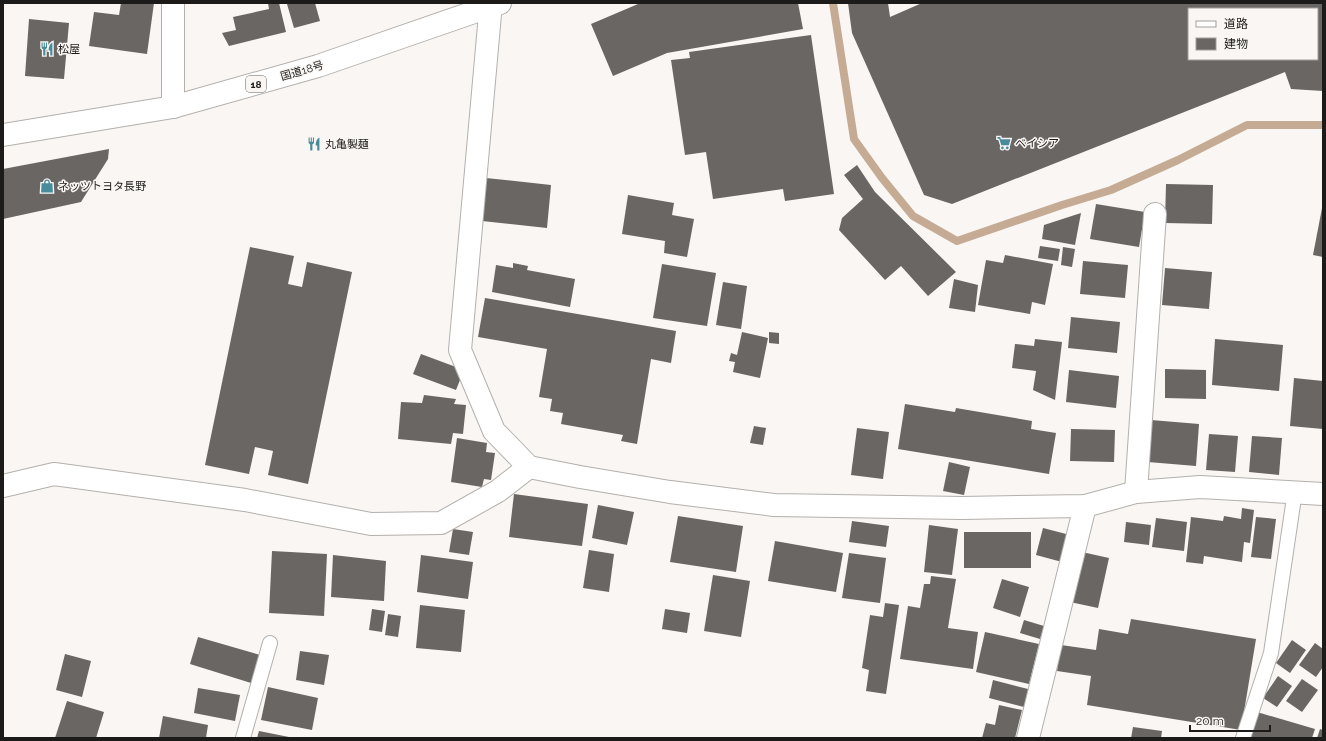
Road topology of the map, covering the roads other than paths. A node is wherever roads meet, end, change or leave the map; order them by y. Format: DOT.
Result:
graph roads {
  1 [pos="173,3"];
  2 [pos="494,4"];
  3 [pos="173,107"];
  4 [pos="3,135"];
  5 [pos="1155,214"];
  6 [pos="530,467"];
  7 [pos="3,486"];
  8 [pos="1295,491"];
  9 [pos="1136,492"];
  10 [pos="1323,494"];
  11 [pos="1085,506"];
  12 [pos="270,643"];
  13 [pos="243,738"];
  14 [pos="1028,738"];
  15 [pos="1243,738"];
  1 -- 3 [label="main road"];
  2 -- 3 [label="main road, 国道18号 / 18"];
  2 -- 6 [label="main road"];
  3 -- 4 [label="main road, 国道18号 / 18"];
  5 -- 9 [label="main road"];
  6 -- 7 [label="main road"];
  6 -- 11 [label="main road"];
  8 -- 9 [label="main road"];
  8 -- 10 [label="main road"];
  8 -- 15 [label="lane"];
  9 -- 11 [label="main road"];
  11 -- 14 [label="main road"];
  12 -- 13 [label="lane"];
}
